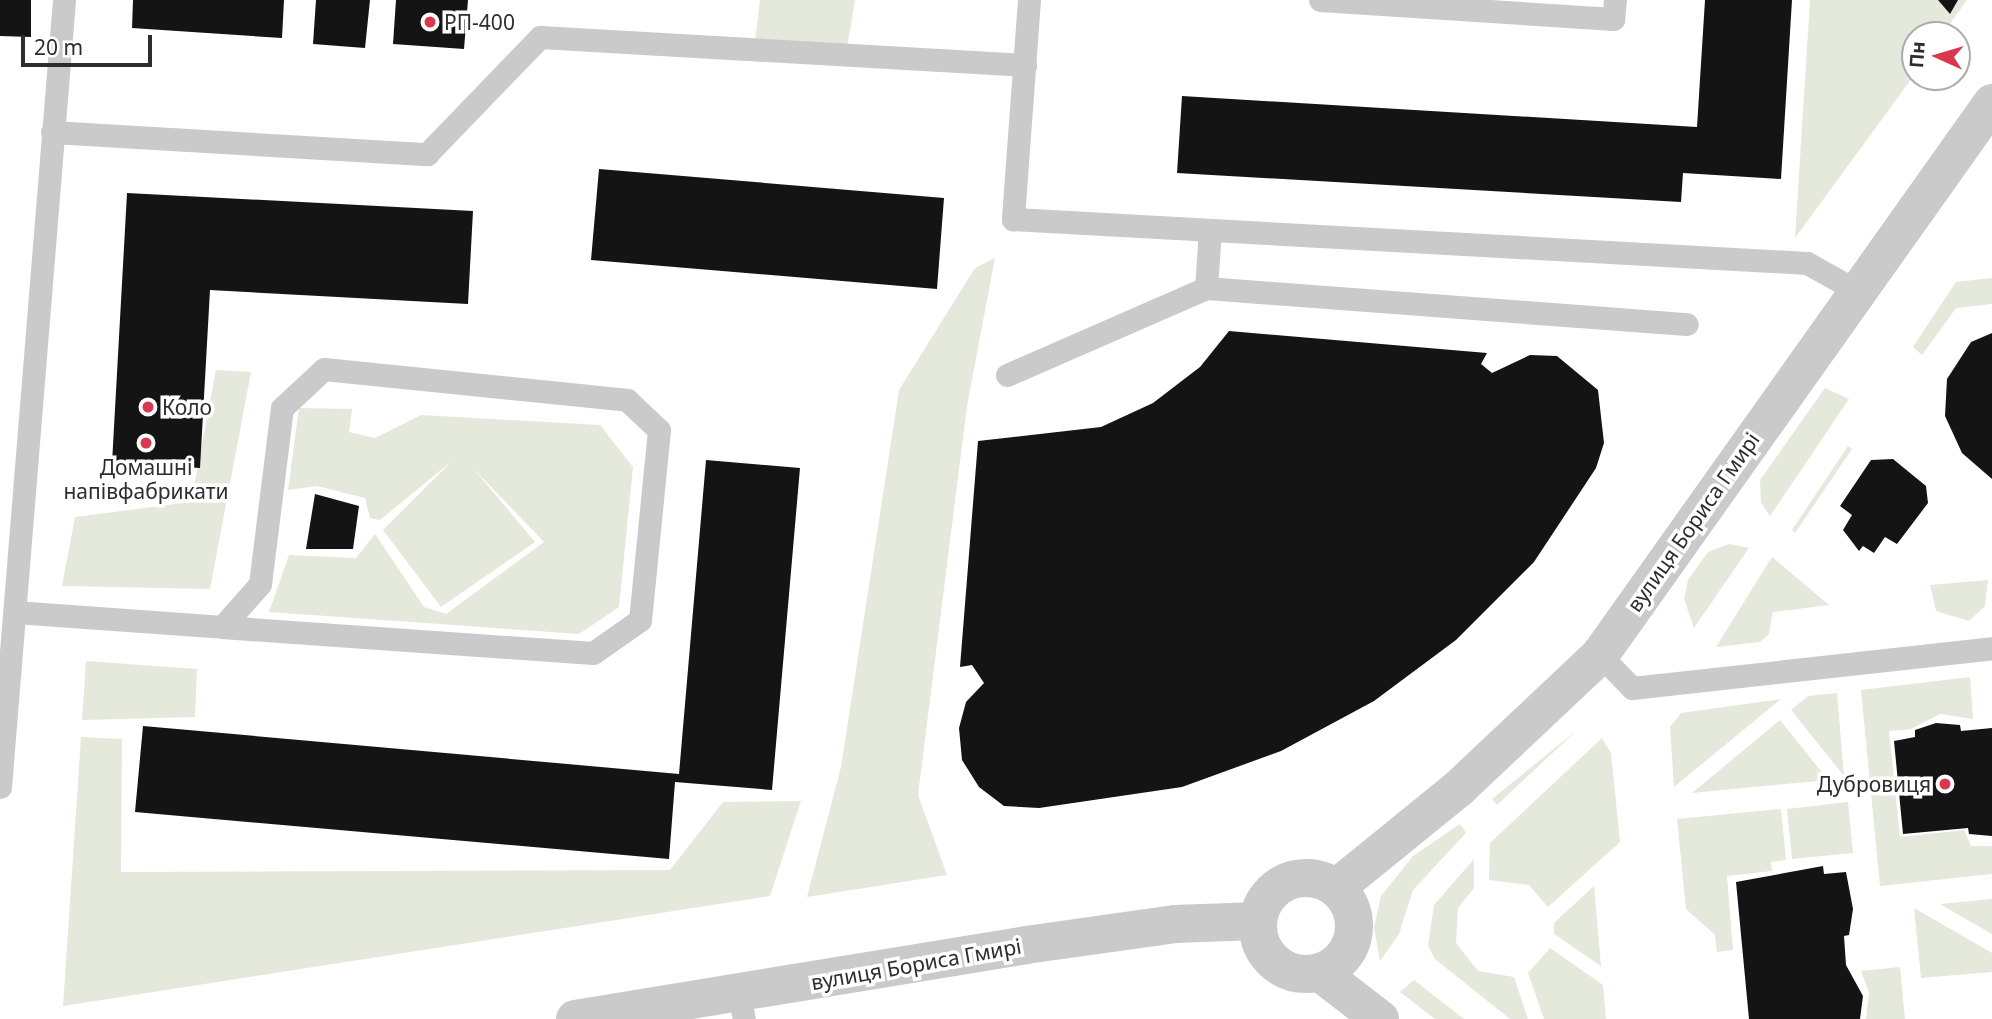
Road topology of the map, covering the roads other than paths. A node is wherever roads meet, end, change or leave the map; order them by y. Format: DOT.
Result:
graph roads {
  1 [pos="64,0"];
  2 [pos="1029,0"];
  3 [pos="1320,0"];
  4 [pos="1615,0"];
  5 [pos="1025,65"];
  6 [pos="1992,103"];
  7 [pos="52,132"];
  8 [pos="1210,230"];
  9 [pos="1206,288"];
  10 [pos="1857,291"];
  11 [pos="1687,324"];
  12 [pos="1007,375"];
  13 [pos="15,612"];
  14 [pos="222,628"];
  15 [pos="1992,648"];
  16 [pos="1600,654"];
  17 [pos="0,787"];
  18 [pos="1336,888"];
  19 [pos="1258,921"];
  20 [pos="1320,972"];
  21 [pos="741,1007"];
  22 [pos="575,1019"];
  23 [pos="1380,1019"];
  1 -- 7 [label="lane"];
  2 -- 5 [label="lane"];
  3 -- 4 [label="lane"];
  5 -- 7 [label="lane"];
  5 -- 8 [label="lane"];
  6 -- 10 [label="street, вулиця Бориса Гмирі"];
  7 -- 13 [label="lane"];
  8 -- 9 [label="lane"];
  8 -- 10 [label="lane"];
  9 -- 11 [label="lane"];
  9 -- 12 [label="lane"];
  10 -- 16 [label="street, вулиця Бориса Гмирі"];
  13 -- 14 [label="lane"];
  13 -- 17 [label="lane"];
  14 -- 14 [label="lane"];
  15 -- 16 [label="lane"];
  16 -- 18 [label="street, вулиця Бориса Гмирі"];
  18 -- 19 [label="street"];
  18 -- 20 [label="street"];
  19 -- 20 [label="street"];
  19 -- 21 [label="street, вулиця Бориса Гмирі"];
  20 -- 23 [label="street"];
  21 -- 22 [label="street, вулиця Бориса Гмирі"];
}
